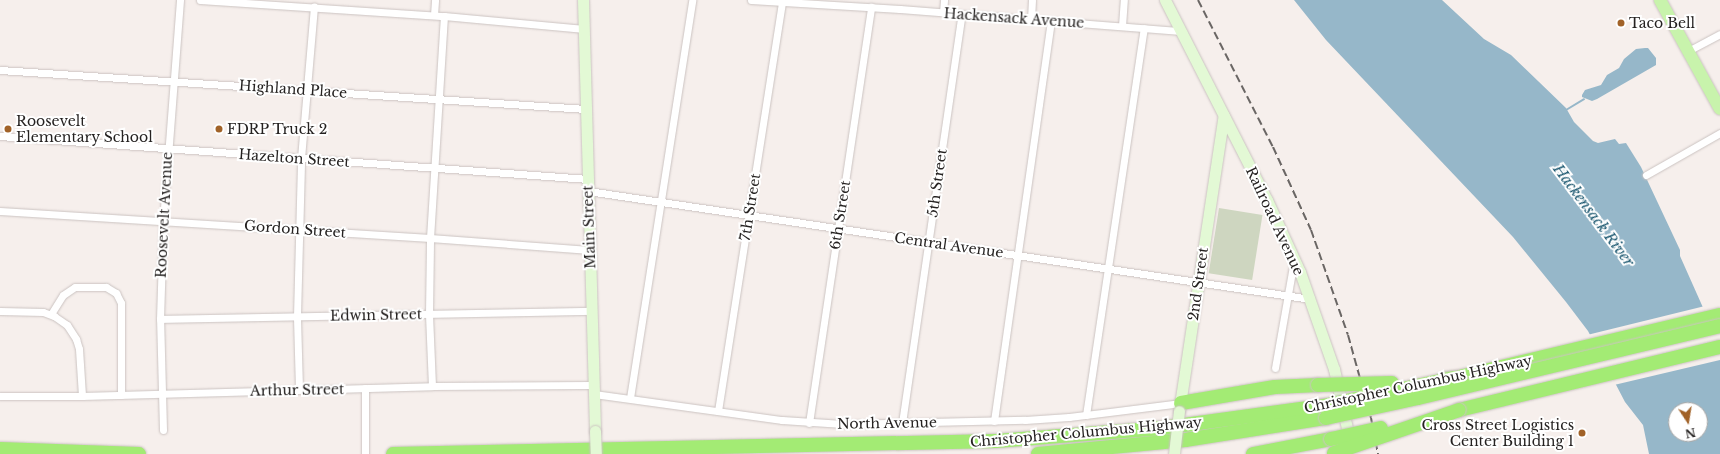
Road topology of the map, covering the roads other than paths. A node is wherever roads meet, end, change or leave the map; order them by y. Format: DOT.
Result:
graph roads {
  1 [pos="180,0"];
  2 [pos="200,0"];
  3 [pos="435,0"];
  4 [pos="583,0"];
  5 [pos="692,0"];
  6 [pos="751,0"];
  7 [pos="944,0"];
  8 [pos="1032,0"];
  9 [pos="1124,0"];
  10 [pos="1165,0"];
  11 [pos="1660,0"];
  12 [pos="782,2"];
  13 [pos="854,3"];
  14 [pos="314,7"];
  15 [pos="871,7"];
  16 [pos="943,12"];
  17 [pos="962,14"];
  18 [pos="434,15"];
  19 [pos="444,16"];
  20 [pos="1031,19"];
  21 [pos="1051,21"];
  22 [pos="1122,26"];
  23 [pos="1144,28"];
  24 [pos="584,29"];
  25 [pos="1181,31"];
  26 [pos="1720,34"];
  27 [pos="1688,51"];
  28 [pos="0,70"];
  29 [pos="173,82"];
  30 [pos="307,90"];
  31 [pos="439,99"];
  32 [pos="586,108"];
  33 [pos="1720,109"];
  34 [pos="1224,115"];
  35 [pos="1720,133"];
  36 [pos="0,136"];
  37 [pos="168,148"];
  38 [pos="301,158"];
  39 [pos="434,168"];
  40 [pos="1646,175"];
  41 [pos="588,179"];
  42 [pos="588,191"];
  43 [pos="661,203"];
  44 [pos="0,211"];
  45 [pos="749,216"];
  46 [pos="163,221"];
  47 [pos="838,229"];
  48 [pos="299,230"];
  49 [pos="430,238"];
  50 [pos="928,242"];
  51 [pos="590,250"];
  52 [pos="1018,256"];
  53 [pos="1294,258"];
  54 [pos="1108,269"];
  55 [pos="1198,282"];
  56 [pos="1287,296"];
  57 [pos="1311,299"];
  58 [pos="0,311"];
  59 [pos="592,311"];
  60 [pos="51,314"];
  61 [pos="429,314"];
  62 [pos="1720,315"];
  63 [pos="297,316"];
  64 [pos="160,319"];
  65 [pos="1720,326"];
  66 [pos="1720,336"];
  67 [pos="1720,348"];
  68 [pos="1275,368"];
  69 [pos="1455,378"];
  70 [pos="432,386"];
  71 [pos="365,388"];
  72 [pos="299,389"];
  73 [pos="594,389"];
  74 [pos="163,393"];
  75 [pos="121,395"];
  76 [pos="0,396"];
  77 [pos="82,396"];
  78 [pos="630,398"];
  79 [pos="1180,407"];
  80 [pos="718,411"];
  81 [pos="1086,415"];
  82 [pos="994,421"];
  83 [pos="808,423"];
  84 [pos="902,423"];
  85 [pos="163,430"];
  86 [pos="1328,433"];
  87 [pos="0,450"];
  88 [pos="138,454"];
  89 [pos="365,454"];
  90 [pos="393,454"];
  91 [pos="596,454"];
  92 [pos="1038,454"];
  93 [pos="1147,454"];
  94 [pos="1174,454"];
  95 [pos="1253,454"];
  96 [pos="1352,454"];
  1 -- 29 [label="street, Roosevelt Avenue"];
  2 -- 14 [label="street"];
  3 -- 18 [label="street"];
  4 -- 24 [label="main road, Main Street"];
  5 -- 43 [label="street"];
  6 -- 12 [label="street, Hackensack Avenue"];
  7 -- 16 [label="street"];
  8 -- 20 [label="street"];
  9 -- 22 [label="street"];
  10 -- 25 [label="main road, Railroad Avenue"];
  11 -- 27 [label="main road"];
  12 -- 13 [label="street, Hackensack Avenue"];
  12 -- 45 [label="street, 7th Street"];
  13 -- 15 [label="street, Hackensack Avenue"];
  14 -- 18 [label="street"];
  14 -- 30 [label="street"];
  15 -- 16 [label="street, Hackensack Avenue"];
  15 -- 47 [label="street, 6th Street"];
  16 -- 17 [label="street, Hackensack Avenue"];
  17 -- 20 [label="street, Hackensack Avenue"];
  17 -- 50 [label="street, 5th Street"];
  18 -- 19 [label="street"];
  19 -- 24 [label="street"];
  19 -- 31 [label="street"];
  20 -- 21 [label="street, Hackensack Avenue"];
  21 -- 22 [label="street, Hackensack Avenue"];
  21 -- 52 [label="street"];
  22 -- 23 [label="street, Hackensack Avenue"];
  23 -- 25 [label="street, Hackensack Avenue"];
  23 -- 54 [label="street"];
  24 -- 32 [label="main road, Main Street"];
  25 -- 34 [label="main road, Railroad Avenue"];
  26 -- 27 [label="street"];
  27 -- 33 [label="main road"];
  28 -- 29 [label="street, Highland Place"];
  29 -- 30 [label="street, Highland Place"];
  29 -- 37 [label="street, Roosevelt Avenue"];
  30 -- 31 [label="street, Highland Place"];
  30 -- 38 [label="street"];
  31 -- 32 [label="street, Highland Place"];
  31 -- 39 [label="street"];
  32 -- 41 [label="main road, Main Street"];
  34 -- 53 [label="main road, Railroad Avenue"];
  34 -- 55 [label="main road, 2nd Street"];
  35 -- 40 [label="street"];
  36 -- 37 [label="street, Hazelton Street"];
  37 -- 38 [label="street, Hazelton Street"];
  37 -- 46 [label="street, Roosevelt Avenue"];
  38 -- 39 [label="street, Hazelton Street"];
  38 -- 48 [label="street"];
  39 -- 41 [label="street, Hazelton Street"];
  39 -- 49 [label="street"];
  41 -- 42 [label="main road, Main Street"];
  42 -- 43 [label="street, Central Avenue"];
  42 -- 51 [label="main road, Main Street"];
  43 -- 45 [label="street, Central Avenue"];
  43 -- 78 [label="street"];
  44 -- 46 [label="street, Gordon Street"];
  45 -- 47 [label="street, Central Avenue"];
  45 -- 80 [label="street, 7th Street"];
  46 -- 48 [label="street, Gordon Street"];
  46 -- 64 [label="street, Roosevelt Avenue"];
  47 -- 50 [label="street, Central Avenue"];
  47 -- 83 [label="street, 6th Street"];
  48 -- 49 [label="street, Gordon Street"];
  48 -- 63 [label="street"];
  49 -- 51 [label="street, Gordon Street"];
  49 -- 61 [label="street"];
  50 -- 52 [label="street, Central Avenue"];
  50 -- 84 [label="street, 5th Street"];
  51 -- 59 [label="main road, Main Street"];
  52 -- 54 [label="street, Central Avenue"];
  52 -- 82 [label="street"];
  53 -- 56 [label="street"];
  53 -- 57 [label="main road, Railroad Avenue"];
  54 -- 55 [label="street, Central Avenue"];
  54 -- 81 [label="street"];
  55 -- 56 [label="street, Central Avenue"];
  55 -- 79 [label="main road, 2nd Street"];
  56 -- 57 [label="street, Central Avenue"];
  56 -- 68 [label="street"];
  57 -- 96 [label="main road, Railroad Avenue"];
  58 -- 60 [label="street"];
  59 -- 61 [label="street, Edwin Street"];
  59 -- 73 [label="main road, Main Street"];
  60 -- 75 [label="street"];
  60 -- 77 [label="street"];
  61 -- 63 [label="street, Edwin Street"];
  61 -- 70 [label="street"];
  62 -- 69 [label="highway, Christopher Columbus Highway"];
  63 -- 64 [label="street, Edwin Street"];
  63 -- 72 [label="street"];
  64 -- 74 [label="street, Roosevelt Avenue"];
  65 -- 86 [label="highway, Christopher Columbus Highway, bridge"];
  66 -- 86 [label="highway, Christopher Columbus Highway"];
  67 -- 86 [label="highway, Christopher Columbus Highway, bridge"];
  69 -- 79 [label="highway, bridge"];
  69 -- 86 [label="highway, Christopher Columbus Highway, bridge"];
  70 -- 71 [label="street, Arthur Street"];
  70 -- 73 [label="street, Arthur Street"];
  71 -- 72 [label="street, Arthur Street"];
  71 -- 89 [label="street"];
  72 -- 74 [label="street, Arthur Street"];
  73 -- 78 [label="street, North Avenue"];
  73 -- 91 [label="main road, Main Street, bridge"];
  74 -- 75 [label="street, Arthur Street"];
  74 -- 85 [label="street, Roosevelt Avenue"];
  75 -- 77 [label="street, Arthur Street"];
  76 -- 77 [label="street, Arthur Street"];
  78 -- 80 [label="street, North Avenue"];
  79 -- 81 [label="street, North Avenue"];
  79 -- 94 [label="main road, 2nd Street, bridge"];
  80 -- 83 [label="street, North Avenue"];
  81 -- 82 [label="street, North Avenue"];
  82 -- 84 [label="street, North Avenue"];
  83 -- 84 [label="street, North Avenue"];
  86 -- 90 [label="highway, Christopher Columbus Highway"];
  86 -- 92 [label="highway, Christopher Columbus Highway"];
  86 -- 93 [label="highway, Christopher Columbus Highway"];
  86 -- 95 [label="highway, Christopher Columbus Highway"];
  87 -- 88 [label="highway"];
}
